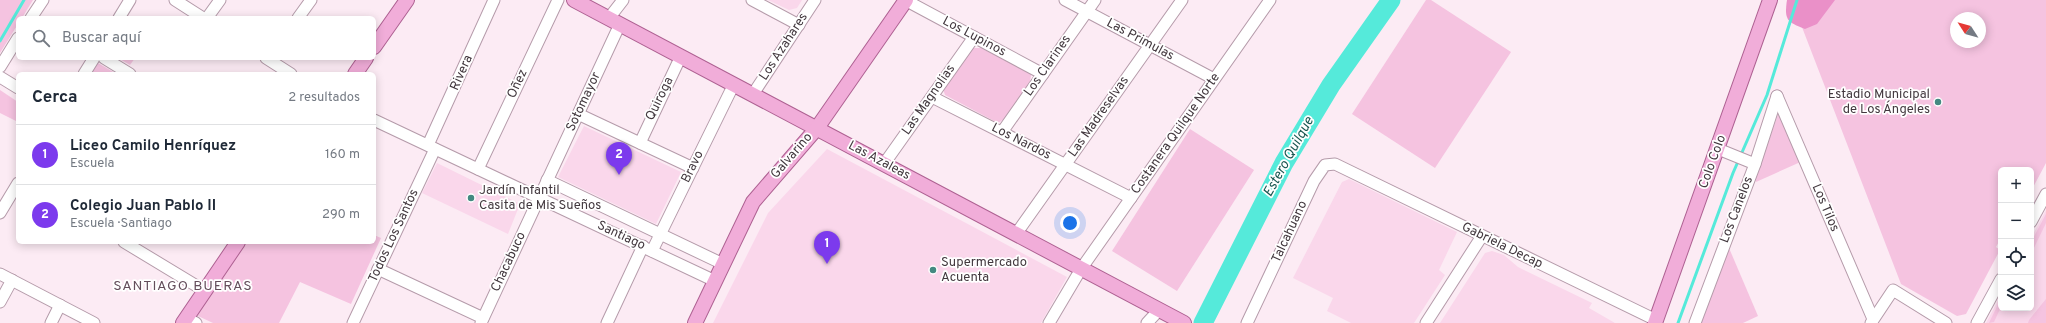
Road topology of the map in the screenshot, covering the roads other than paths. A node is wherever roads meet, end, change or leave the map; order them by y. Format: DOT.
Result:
graph roads {
  1 [pos="43,0"];
  2 [pos="130,0"];
  3 [pos="175,0"];
  4 [pos="220,0"];
  5 [pos="311,0"];
  6 [pos="407,0"];
  7 [pos="494,0"];
  8 [pos="558,0"];
  9 [pos="574,0"];
  10 [pos="623,0"];
  11 [pos="752,0"];
  12 [pos="815,0"];
  13 [pos="906,0"];
  14 [pos="1065,0"];
  15 [pos="1095,0"];
  16 [pos="1182,0"];
  17 [pos="1270,0"];
  18 [pos="1770,0"];
  19 [pos="1087,12"];
  20 [pos="32,16"];
  21 [pos="120,16"];
  22 [pos="200,16"];
  23 [pos="209,16"];
  24 [pos="299,16"];
  25 [pos="615,21"];
  26 [pos="799,25"];
  27 [pos="974,37"];
  28 [pos="16,41"];
  29 [pos="376,44"];
  30 [pos="1150,45"];
  31 [pos="681,56"];
  32 [pos="93,60"];
  33 [pos="107,60"];
  34 [pos="270,60"];
  35 [pos="365,60"];
  36 [pos="0,66"];
  37 [pos="85,72"];
  38 [pos="127,72"];
  39 [pos="288,72"];
  40 [pos="356,72"];
  41 [pos="1043,74"];
  42 [pos="0,77"];
  43 [pos="1214,79"];
  44 [pos="734,84"];
  45 [pos="16,87"];
  46 [pos="753,94"];
  47 [pos="1777,96"];
  48 [pos="932,97"];
  49 [pos="578,114"];
  50 [pos="376,121"];
  51 [pos="817,128"];
  52 [pos="1002,132"];
  53 [pos="640,143"];
  54 [pos="432,147"];
  55 [pos="1722,151"];
  56 [pos="884,164"];
  57 [pos="1065,164"];
  58 [pos="1755,164"];
  59 [pos="692,168"];
  60 [pos="478,169"];
  61 [pos="1348,170"];
  62 [pos="547,180"];
  63 [pos="16,186"];
  64 [pos="2046,194"];
  65 [pos="539,197"];
  66 [pos="1131,198"];
  67 [pos="0,214"];
  68 [pos="2034,216"];
  69 [pos="660,234"];
  70 [pos="1016,234"];
  71 [pos="1482,236"];
  72 [pos="127,244"];
  73 [pos="237,244"];
  74 [pos="648,249"];
  75 [pos="723,264"];
  76 [pos="1081,268"];
  77 [pos="378,269"];
  78 [pos="0,274"];
  79 [pos="12,280"];
  80 [pos="715,281"];
  81 [pos="1998,284"];
  82 [pos="205,291"];
  83 [pos="0,302"];
  84 [pos="60,305"];
  85 [pos="1159,310"];
  86 [pos="189,321"];
  87 [pos="482,321"];
  88 [pos="1872,321"];
  89 [pos="1655,322"];
  90 [pos="51,323"];
  91 [pos="94,323"];
  92 [pos="353,323"];
  93 [pos="607,323"];
  94 [pos="695,323"];
  95 [pos="1049,323"];
  96 [pos="1147,323"];
  97 [pos="1184,323"];
  98 [pos="1247,323"];
  99 [pos="1426,323"];
  100 [pos="1695,323"];
  101 [pos="1946,323"];
  102 [pos="1977,323"];
  1 -- 20 [label="street"];
  2 -- 21 [label="street"];
  3 -- 22 [label="street"];
  4 -- 23 [label="street"];
  5 -- 24 [label="street"];
  6 -- 29 [label="main road"];
  7 -- 54 [label="street, Rivera"];
  8 -- 60 [label="street, Oñez"];
  9 -- 25 [label="main road, Las Azaleas"];
  10 -- 25 [label="street, Sotomayor"];
  11 -- 26 [label="street"];
  12 -- 26 [label="street, Los Azahares"];
  13 -- 27 [label="street, Los Lupinos"];
  13 -- 51 [label="main road, Galvarino"];
  14 -- 19 [label="street, Las Primulas"];
  15 -- 19 [label="street, Los Clarines"];
  16 -- 30 [label="street, Las Madreselvas"];
  17 -- 43 [label="street, Costanera Quilque Norte"];
  18 -- 55 [label="main road, Colo Colo"];
  19 -- 30 [label="street, Las Primulas"];
  19 -- 41 [label="street, Los Clarines"];
  25 -- 31 [label="main road, Las Azaleas"];
  25 -- 49 [label="street, Sotomayor"];
  26 -- 46 [label="street, Los Azahares"];
  27 -- 41 [label="street, Los Lupinos"];
  27 -- 48 [label="street, Las Magnolias"];
  28 -- 36 [label="street"];
  30 -- 43 [label="street, Las Primulas"];
  30 -- 57 [label="street, Las Madreselvas"];
  31 -- 44 [label="main road, Las Azaleas"];
  31 -- 53 [label="street, Quiroga"];
  32 -- 37 [label="street"];
  33 -- 38 [label="street"];
  34 -- 39 [label="street"];
  35 -- 40 [label="main road"];
  41 -- 52 [label="street, Los Clarines"];
  42 -- 45 [label="street"];
  43 -- 66 [label="street, Costanera Quilque Norte"];
  44 -- 46 [label="main road, Las Azaleas"];
  44 -- 59 [label="street, Bravo"];
  46 -- 51 [label="main road, Las Azaleas"];
  47 -- 58 [label="street, Los Canelos"];
  47 -- 88 [label="street, Los Tilos"];
  48 -- 52 [label="street, Los Nardos"];
  48 -- 56 [label="street, Las Magnolias"];
  49 -- 53 [label="street"];
  49 -- 62 [label="street, Sotomayor"];
  50 -- 54 [label="street, Santiago"];
  51 -- 56 [label="main road, Las Azaleas"];
  51 -- 75 [label="main road, Galvarino"];
  52 -- 57 [label="street, Los Nardos"];
  53 -- 59 [label="street"];
  54 -- 60 [label="street, Santiago"];
  54 -- 77 [label="street, Todos Los Santos"];
  55 -- 58 [label="street"];
  55 -- 89 [label="main road, Colo Colo"];
  56 -- 70 [label="main road, Las Azaleas"];
  57 -- 66 [label="street, Los Nardos"];
  57 -- 70 [label="street, Las Madreselvas"];
  58 -- 100 [label="street, Los Canelos"];
  59 -- 69 [label="street, Bravo"];
  60 -- 65 [label="street, Santiago"];
  61 -- 71 [label="street, Gabriela Decap"];
  61 -- 98 [label="street, Talcahuano"];
  62 -- 65 [label="street, Chacabuco"];
  62 -- 69 [label="street, Santiago"];
  63 -- 67 [label="street"];
  64 -- 68 [label="street"];
  65 -- 74 [label="street, Santiago"];
  65 -- 87 [label="street, Chacabuco"];
  66 -- 76 [label="street, Costanera Quilque Norte"];
  69 -- 74 [label="street, Bravo"];
  69 -- 75 [label="street, Santiago"];
  70 -- 76 [label="main road, Las Azaleas"];
  71 -- 89 [label="street, Gabriela Decap"];
  71 -- 99 [label="street"];
  72 -- 82 [label="street"];
  73 -- 82 [label="main road"];
  74 -- 80 [label="street, Santiago"];
  74 -- 93 [label="street, Bravo"];
  75 -- 80 [label="main road, Galvarino"];
  76 -- 85 [label="main road, Las Azaleas"];
  76 -- 95 [label="street, Costanera Quilque Norte"];
  77 -- 87 [label="street"];
  77 -- 92 [label="street, Todos Los Santos"];
  78 -- 79 [label="street"];
  79 -- 83 [label="street"];
  79 -- 84 [label="street"];
  80 -- 94 [label="main road, Galvarino"];
  81 -- 102 [label="street"];
  82 -- 86 [label="main road"];
  84 -- 90 [label="street"];
  84 -- 91 [label="street"];
  85 -- 96 [label="street"];
  85 -- 97 [label="main road, Las Azaleas"];
  88 -- 101 [label="street"];
}
